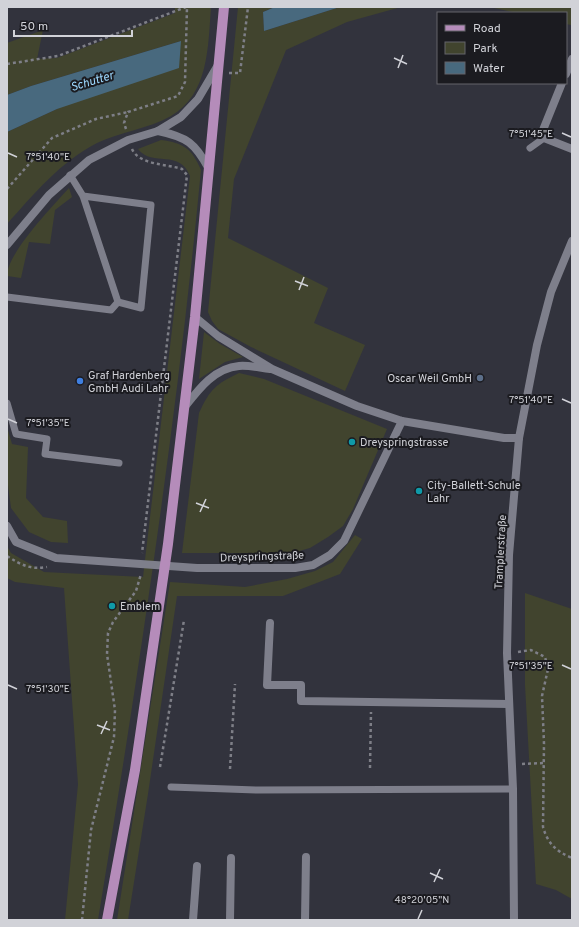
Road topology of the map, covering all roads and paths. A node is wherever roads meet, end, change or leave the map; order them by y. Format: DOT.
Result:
graph roads {
  1 [pos="187,7"];
  2 [pos="224,7"];
  3 [pos="248,7"];
  4 [pos="572,60"];
  5 [pos="220,61"];
  6 [pos="7,64"];
  7 [pos="567,72"];
  8 [pos="219,74"];
  9 [pos="562,84"];
  10 [pos="128,112"];
  11 [pos="158,131"];
  12 [pos="544,138"];
  13 [pos="128,140"];
  14 [pos="530,148"];
  15 [pos="572,149"];
  16 [pos="210,170"];
  17 [pos="70,175"];
  18 [pos="7,189"];
  19 [pos="83,196"];
  20 [pos="572,241"];
  21 [pos="7,245"];
  22 [pos="7,297"];
  23 [pos="118,302"];
  24 [pos="195,316"];
  25 [pos="272,369"];
  26 [pos="7,403"];
  27 [pos="184,409"];
  28 [pos="402,421"];
  29 [pos="519,438"];
  30 [pos="119,463"];
  31 [pos="7,526"];
  32 [pos="7,556"];
  33 [pos="56,558"];
  34 [pos="142,558"];
  35 [pos="141,573"];
  36 [pos="184,620"];
  37 [pos="270,623"];
  38 [pos="507,653"];
  39 [pos="235,684"];
  40 [pos="371,702"];
  41 [pos="510,704"];
  42 [pos="544,763"];
  43 [pos="529,764"];
  44 [pos="160,767"];
  45 [pos="370,768"];
  46 [pos="230,769"];
  47 [pos="171,787"];
  48 [pos="513,789"];
  49 [pos="306,857"];
  50 [pos="231,858"];
  51 [pos="572,858"];
  52 [pos="197,866"];
  53 [pos="82,920"];
  54 [pos="107,920"];
  55 [pos="193,920"];
  56 [pos="230,920"];
  57 [pos="305,920"];
  58 [pos="514,920"];
  1 -- 6 [label="path"];
  1 -- 10 [label="path"];
  2 -- 5 [label="main road"];
  3 -- 8 [label="path"];
  4 -- 7 [label="street"];
  5 -- 8 [label="main road"];
  5 -- 11 [label="street"];
  8 -- 16 [label="main road"];
  9 -- 12 [label="street"];
  10 -- 13 [label="path"];
  10 -- 18 [label="path"];
  11 -- 13 [label="street"];
  11 -- 16 [label="street"];
  12 -- 14 [label="lane"];
  12 -- 15 [label="street"];
  13 -- 17 [label="street"];
  13 -- 34 [label="path"];
  16 -- 24 [label="main road"];
  17 -- 19 [label="lane"];
  17 -- 21 [label="street"];
  19 -- 23 [label="lane"];
  19 -- 23 [label="lane"];
  20 -- 29 [label="street, Tramplerstraße"];
  22 -- 23 [label="lane"];
  24 -- 25 [label="street"];
  24 -- 27 [label="main road"];
  25 -- 27 [label="street"];
  25 -- 28 [label="street"];
  26 -- 30 [label="lane"];
  27 -- 54 [label="main road"];
  28 -- 29 [label="street"];
  28 -- 33 [label="street, Dreyspringstraße"];
  29 -- 38 [label="street, Tramplerstraße"];
  31 -- 33 [label="street, Dreyspringstraße"];
  32 -- 33 [label="path"];
  35 -- 53 [label="path"];
  36 -- 44 [label="path"];
  37 -- 40 [label="street"];
  38 -- 41 [label="street, Tramplerstraße"];
  38 -- 42 [label="path"];
  39 -- 46 [label="path"];
  40 -- 41 [label="street"];
  40 -- 45 [label="path"];
  41 -- 48 [label="street, Tramplerstraße"];
  42 -- 43 [label="path"];
  42 -- 51 [label="path"];
  47 -- 48 [label="lane"];
  48 -- 58 [label="street, Tramplerstraße"];
  49 -- 57 [label="street"];
  50 -- 56 [label="street"];
  52 -- 55 [label="street"];
}
